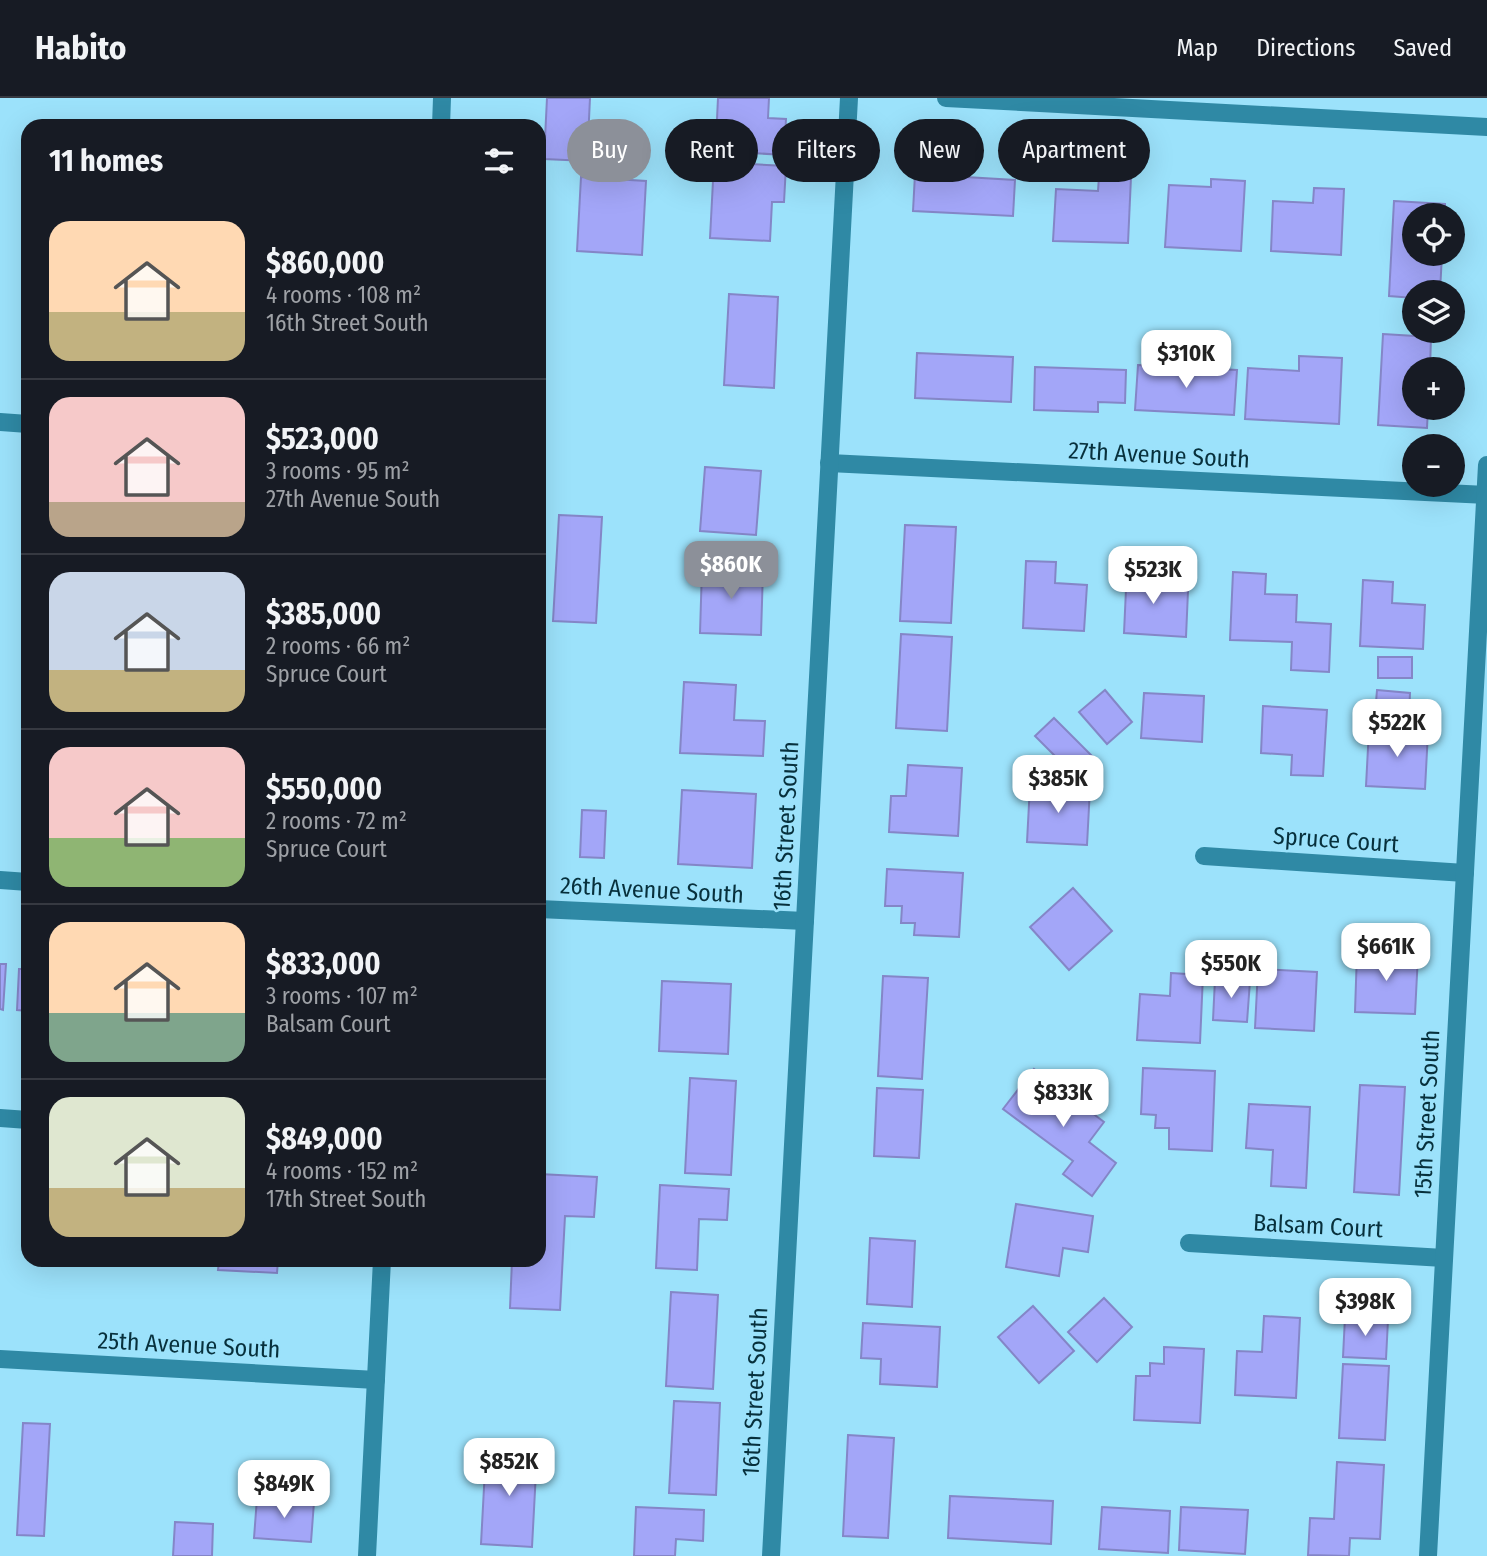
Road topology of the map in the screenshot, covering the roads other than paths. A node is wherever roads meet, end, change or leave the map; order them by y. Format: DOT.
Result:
graph roads {
  1 [pos="442,98"];
  2 [pos="849,98"];
  3 [pos="946,98"];
  4 [pos="441,119"];
  5 [pos="1487,127"];
  6 [pos="0,422"];
  7 [pos="21,424"];
  8 [pos="829,463"];
  9 [pos="1487,465"];
  10 [pos="1486,495"];
  11 [pos="1204,856"];
  12 [pos="1465,873"];
  13 [pos="0,880"];
  14 [pos="21,882"];
  15 [pos="546,909"];
  16 [pos="805,921"];
  17 [pos="0,1118"];
  18 [pos="21,1120"];
  19 [pos="1189,1244"];
  20 [pos="1444,1258"];
  21 [pos="382,1267"];
  22 [pos="0,1359"];
  23 [pos="376,1380"];
  24 [pos="367,1556"];
  25 [pos="771,1556"];
  26 [pos="1429,1556"];
  1 -- 4 [label="street"];
  2 -- 8 [label="street, 16th Street South"];
  3 -- 5 [label="street"];
  6 -- 7 [label="street"];
  8 -- 10 [label="street, 27th Avenue South"];
  8 -- 16 [label="street, 16th Street South"];
  9 -- 10 [label="street, 15th Street South"];
  10 -- 12 [label="street, 15th Street South"];
  11 -- 12 [label="street, Spruce Court"];
  12 -- 20 [label="street, 15th Street South"];
  13 -- 14 [label="street"];
  15 -- 16 [label="street, 26th Avenue South"];
  16 -- 25 [label="street, 16th Street South"];
  17 -- 18 [label="street"];
  19 -- 20 [label="street, Balsam Court"];
  20 -- 26 [label="street, 15th Street South"];
  21 -- 23 [label="street"];
  22 -- 23 [label="street, 25th Avenue South"];
  23 -- 24 [label="street"];
}
